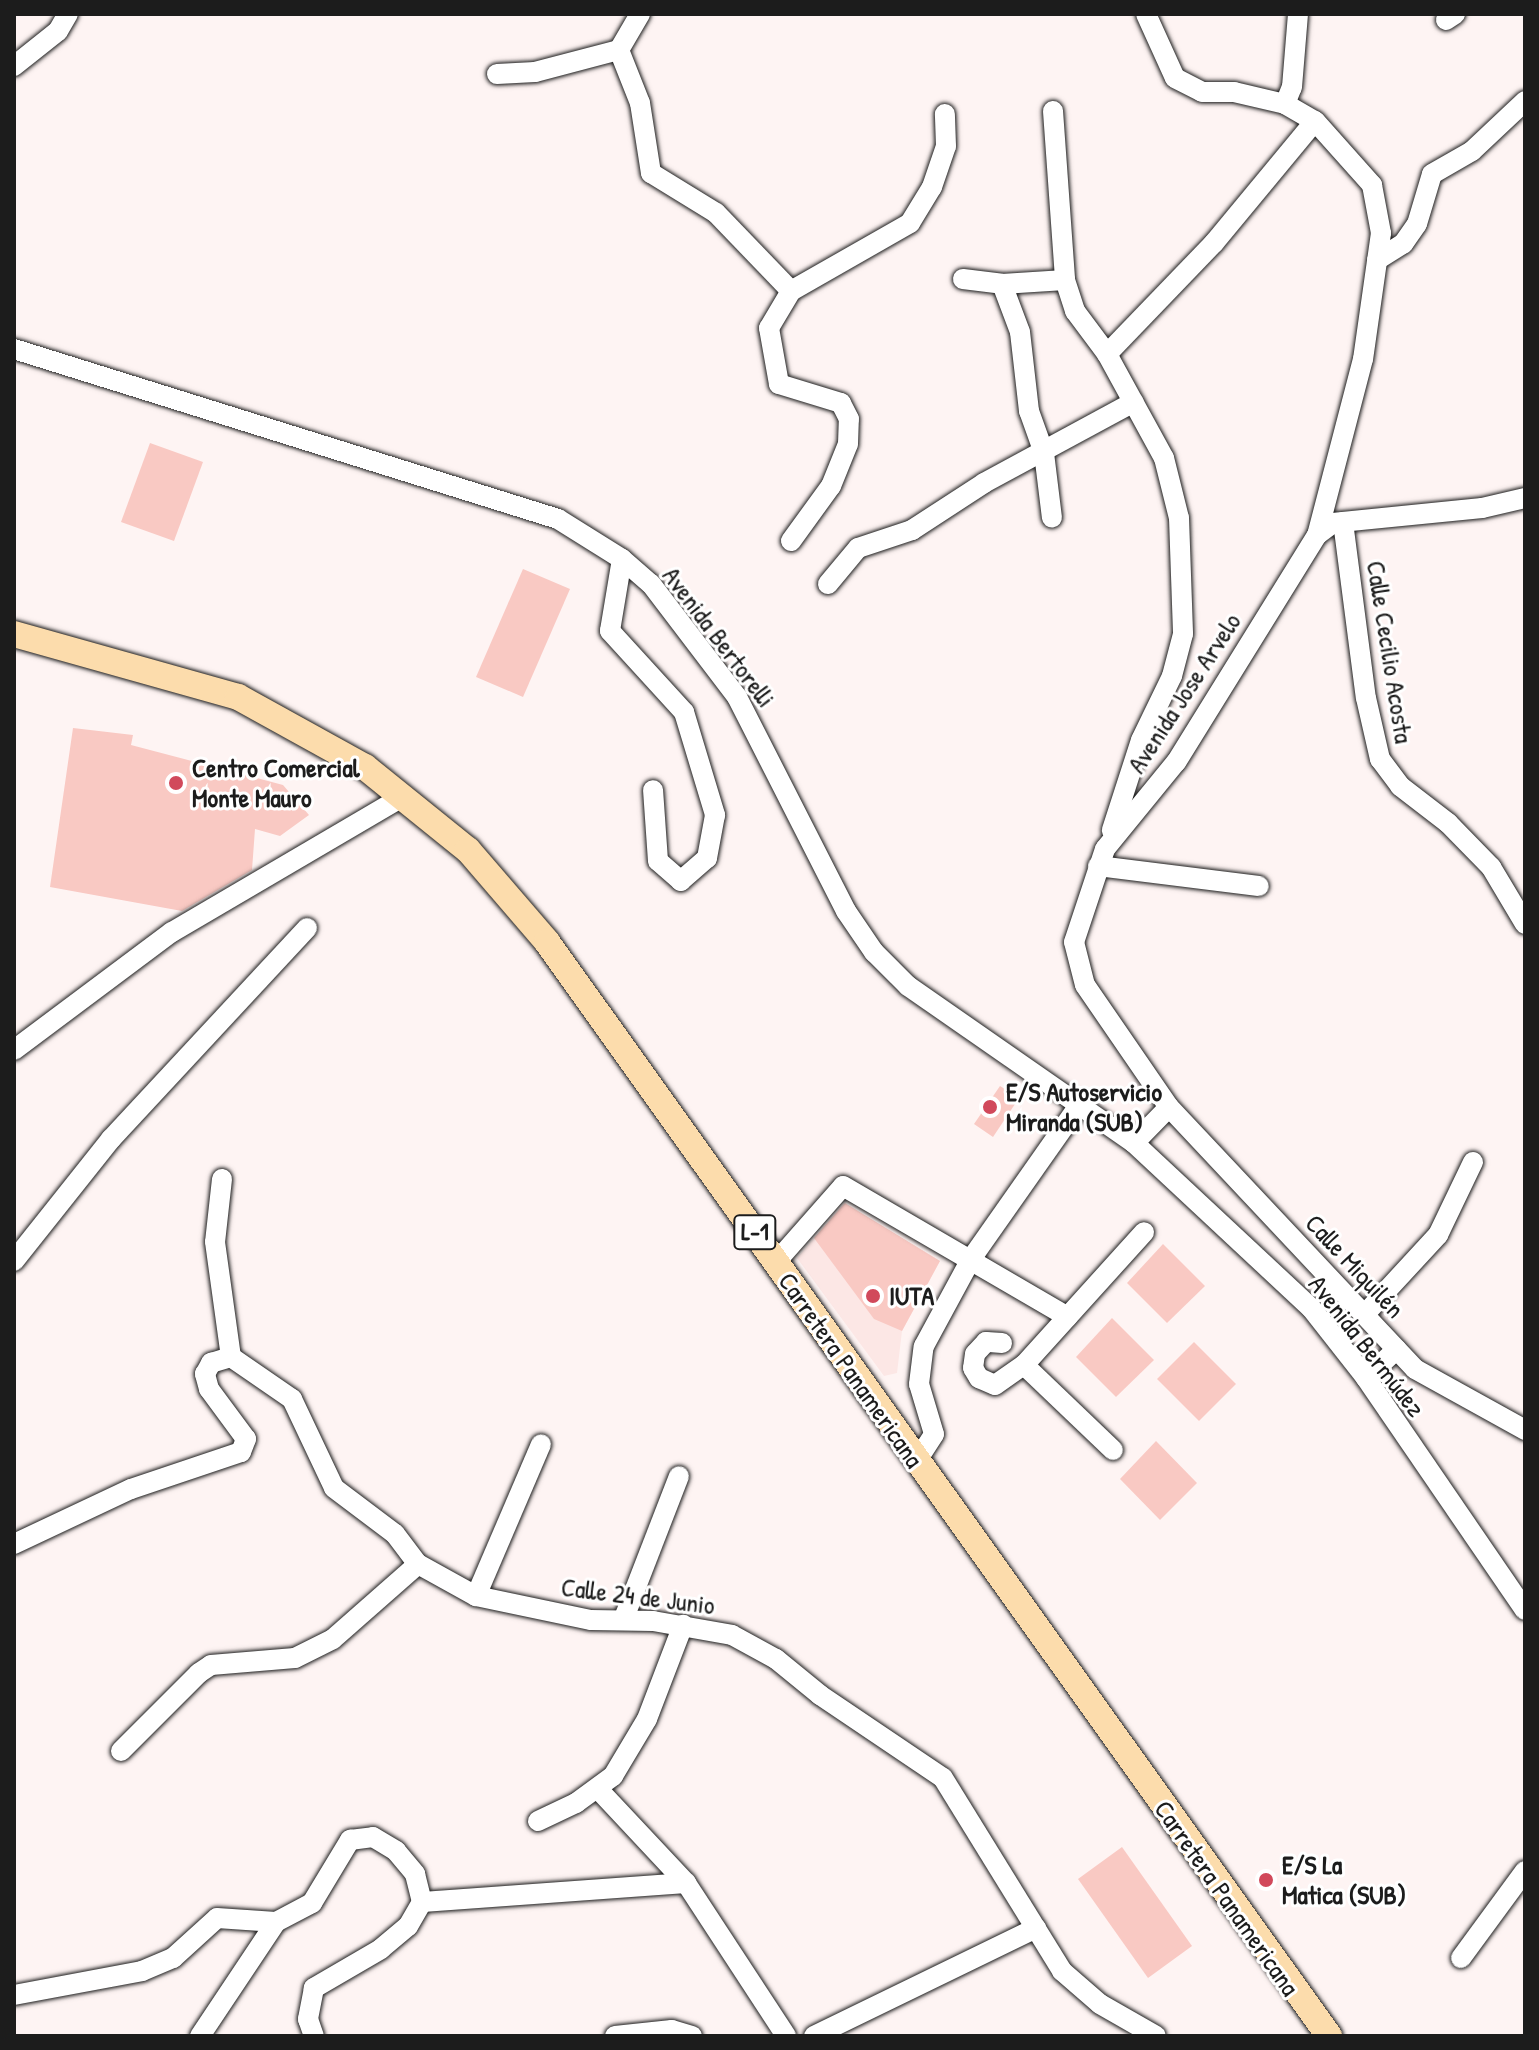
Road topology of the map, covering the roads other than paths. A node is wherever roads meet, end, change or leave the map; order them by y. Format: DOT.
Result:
graph roads {
  1 [pos="68,14"];
  2 [pos="640,14"];
  3 [pos="1146,14"];
  4 [pos="1298,14"];
  5 [pos="619,50"];
  6 [pos="14,66"];
  7 [pos="497,74"];
  8 [pos="1525,101"];
  9 [pos="1285,104"];
  10 [pos="1053,111"];
  11 [pos="945,114"];
  12 [pos="1315,121"];
  13 [pos="1377,260"];
  14 [pos="963,279"];
  15 [pos="1065,280"];
  16 [pos="1002,284"];
  17 [pos="791,291"];
  18 [pos="14,349"];
  19 [pos="1107,354"];
  20 [pos="1134,402"];
  21 [pos="1044,453"];
  22 [pos="1525,498"];
  23 [pos="1052,518"];
  24 [pos="1343,522"];
  25 [pos="1317,535"];
  26 [pos="791,541"];
  27 [pos="622,559"];
  28 [pos="828,584"];
  29 [pos="14,634"];
  30 [pos="653,790"];
  31 [pos="404,796"];
  32 [pos="1101,858"];
  33 [pos="1259,886"];
  34 [pos="1525,924"];
  35 [pos="307,928"];
  36 [pos="14,1050"];
  37 [pos="1080,1104"];
  38 [pos="1169,1107"];
  39 [pos="1134,1143"];
  40 [pos="1473,1162"];
  41 [pos="222,1179"];
  42 [pos="1144,1232"];
  43 [pos="971,1259"];
  44 [pos="14,1261"];
  45 [pos="776,1262"];
  46 [pos="1365,1314"];
  47 [pos="1068,1317"];
  48 [pos="1002,1343"];
  49 [pos="1397,1349"];
  50 [pos="231,1357"];
  51 [pos="1024,1365"];
  52 [pos="1366,1378"];
  53 [pos="1525,1430"];
  54 [pos="541,1444"];
  55 [pos="1113,1450"];
  56 [pos="916,1462"];
  57 [pos="679,1476"];
  58 [pos="14,1544"];
  59 [pos="418,1564"];
  60 [pos="476,1596"];
  61 [pos="1525,1610"];
  62 [pos="624,1618"];
  63 [pos="683,1625"];
  64 [pos="121,1751"];
  65 [pos="598,1789"];
  66 [pos="538,1821"];
  67 [pos="1525,1871"];
  68 [pos="686,1883"];
  69 [pos="422,1902"];
  70 [pos="276,1922"];
  71 [pos="1036,1928"];
  72 [pos="1461,1958"];
  73 [pos="14,1995"];
  74 [pos="200,2036"];
  75 [pos="314,2036"];
  76 [pos="615,2036"];
  77 [pos="692,2036"];
  78 [pos="786,2036"];
  79 [pos="814,2036"];
  80 [pos="1156,2036"];
  81 [pos="1329,2036"];
  1 -- 6 [label="street"];
  2 -- 5 [label="street"];
  3 -- 9 [label="street"];
  4 -- 9 [label="street"];
  5 -- 7 [label="street"];
  5 -- 17 [label="street"];
  8 -- 13 [label="street"];
  9 -- 12 [label="street"];
  10 -- 15 [label="street"];
  11 -- 17 [label="street"];
  12 -- 13 [label="street"];
  12 -- 19 [label="street"];
  13 -- 25 [label="street"];
  14 -- 16 [label="street"];
  15 -- 16 [label="street"];
  15 -- 19 [label="street"];
  16 -- 21 [label="street"];
  17 -- 26 [label="street"];
  18 -- 27 [label="street, Avenida Bertorelli"];
  19 -- 20 [label="street"];
  20 -- 21 [label="street"];
  20 -- 32 [label="street"];
  21 -- 23 [label="street"];
  21 -- 28 [label="street"];
  22 -- 24 [label="street"];
  24 -- 25 [label="street"];
  24 -- 34 [label="street, Calle Cecilio Acosta"];
  25 -- 32 [label="street, Avenida Jose Arvelo"];
  27 -- 30 [label="street"];
  27 -- 37 [label="street, Avenida Bertorelli"];
  29 -- 31 [label="main road, Carretera Panamericana / L-1"];
  31 -- 36 [label="street"];
  31 -- 45 [label="main road, Carretera Panamericana / L-1"];
  32 -- 33 [label="street"];
  32 -- 38 [label="street, Avenida Jose Arvelo"];
  35 -- 44 [label="street"];
  37 -- 39 [label="street, Avenida Bertorelli"];
  37 -- 43 [label="street"];
  38 -- 39 [label="street"];
  38 -- 46 [label="street, Calle Miquilén"];
  39 -- 52 [label="street, Avenida Bermúdez"];
  40 -- 46 [label="street"];
  41 -- 50 [label="street"];
  42 -- 47 [label="street"];
  43 -- 45 [label="street"];
  43 -- 47 [label="street"];
  43 -- 56 [label="street"];
  45 -- 56 [label="main road, Carretera Panamericana / L-1"];
  46 -- 49 [label="street, Calle Miquilén"];
  47 -- 51 [label="street"];
  48 -- 51 [label="street"];
  49 -- 52 [label="street"];
  49 -- 53 [label="street, Calle Miquilén"];
  50 -- 58 [label="street"];
  50 -- 59 [label="street, Calle 24 de Junio"];
  51 -- 55 [label="street"];
  52 -- 61 [label="street, Avenida Bermúdez"];
  54 -- 60 [label="street"];
  56 -- 81 [label="main road, Carretera Panamericana / L-1"];
  57 -- 62 [label="street"];
  59 -- 60 [label="street, Calle 24 de Junio"];
  59 -- 64 [label="street"];
  60 -- 62 [label="street, Calle 24 de Junio"];
  62 -- 63 [label="street, Calle 24 de Junio"];
  63 -- 65 [label="street"];
  63 -- 71 [label="street, Calle 24 de Junio"];
  65 -- 66 [label="street"];
  65 -- 68 [label="street"];
  67 -- 72 [label="street"];
  68 -- 69 [label="street"];
  68 -- 78 [label="street"];
  69 -- 70 [label="street"];
  69 -- 75 [label="street"];
  70 -- 73 [label="street"];
  70 -- 74 [label="street"];
  71 -- 79 [label="street"];
  71 -- 80 [label="street, Calle 24 de Junio"];
  76 -- 77 [label="street"];
}
